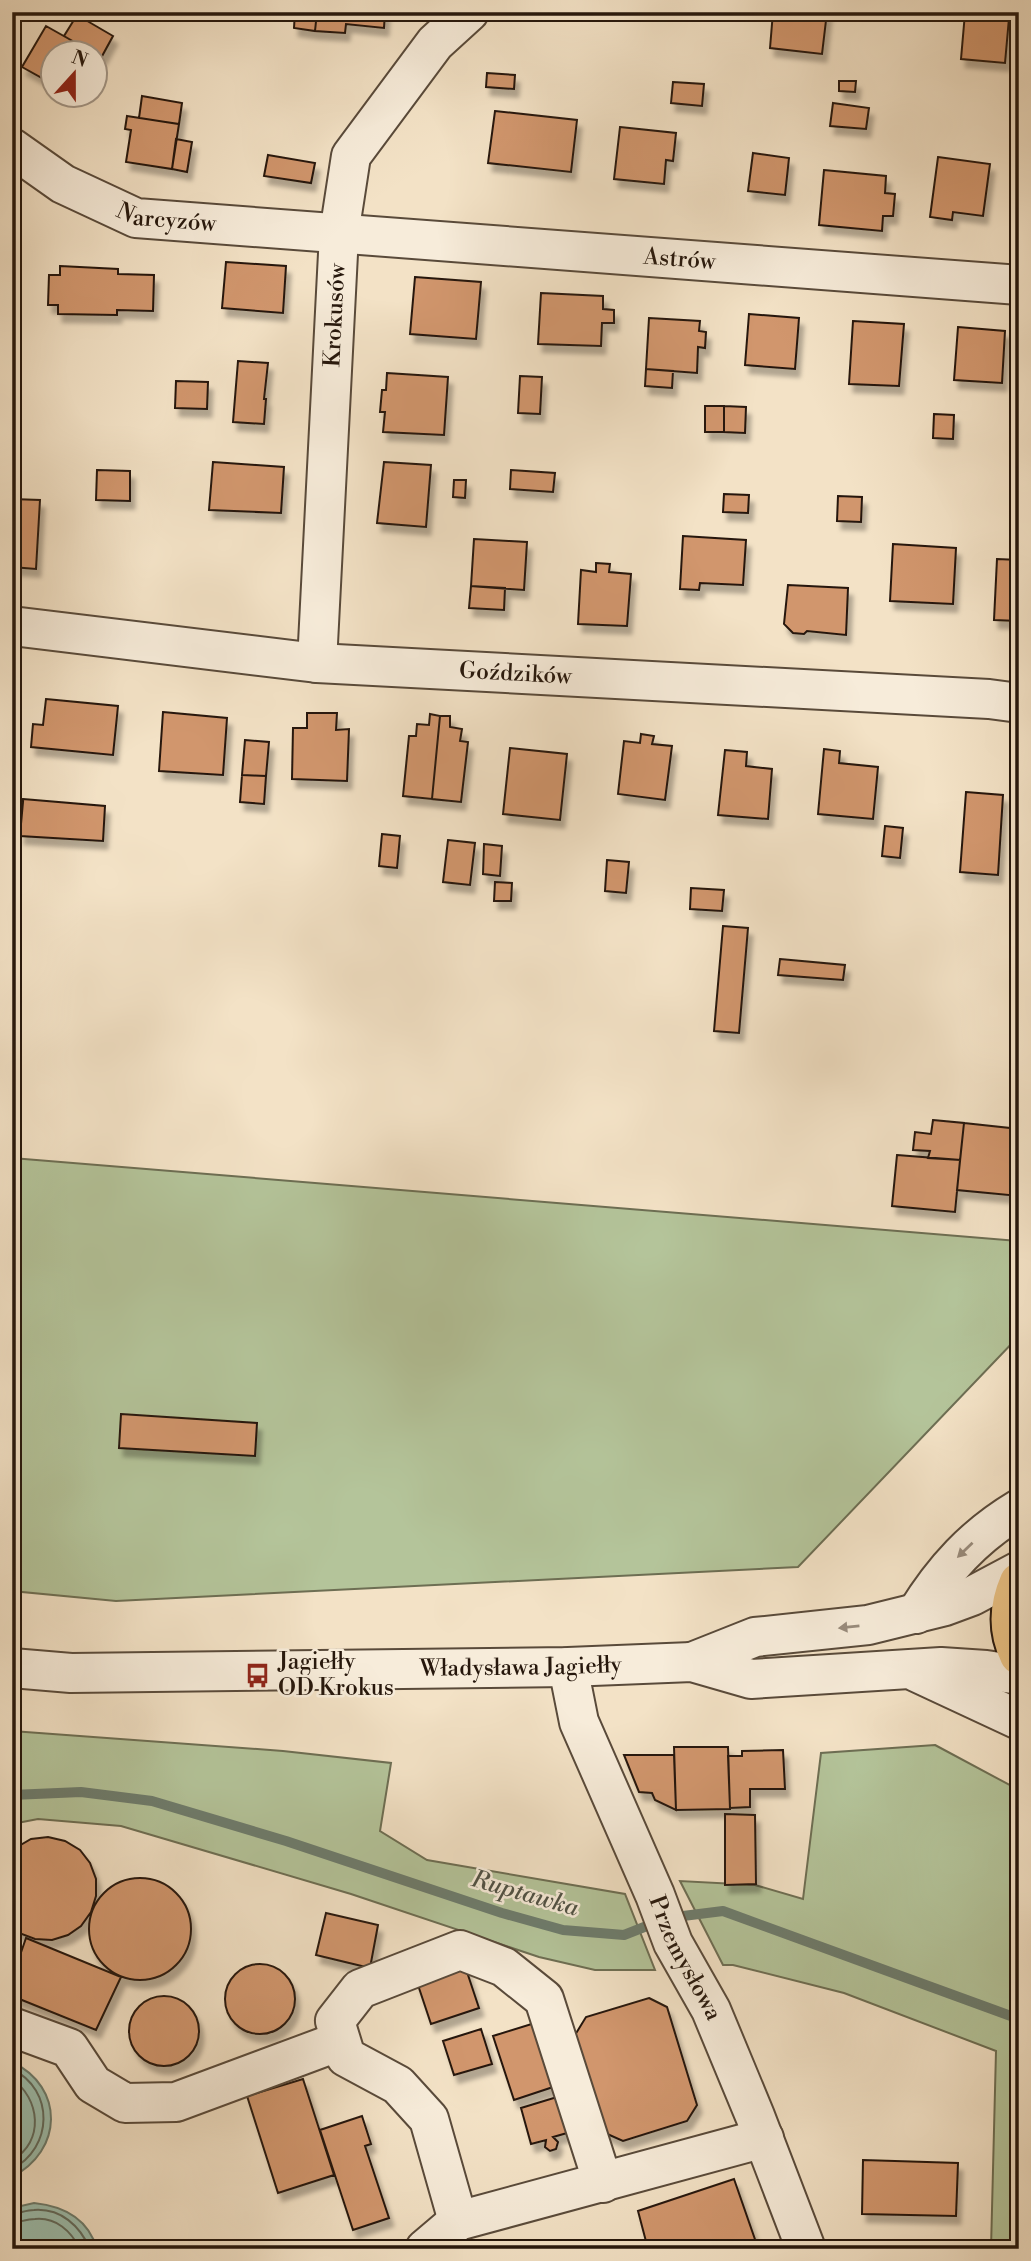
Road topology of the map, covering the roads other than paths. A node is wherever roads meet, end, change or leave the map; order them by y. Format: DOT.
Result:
graph roads {
  1 [pos="469,12"];
  2 [pos="12,148"];
  3 [pos="339,234"];
  4 [pos="1019,285"];
  5 [pos="12,626"];
  6 [pos="317,663"];
  7 [pos="1019,703"];
  8 [pos="1019,1509"];
  9 [pos="1019,1571"];
  10 [pos="1019,1582"];
  11 [pos="916,1615"];
  12 [pos="1019,1655"];
  13 [pos="692,1662"];
  14 [pos="568,1667"];
  15 [pos="12,1668"];
  16 [pos="911,1669"];
  17 [pos="1019,1675"];
  18 [pos="1019,1720"];
  19 [pos="12,2026"];
  20 [pos="341,2041"];
  21 [pos="764,2138"];
  22 [pos="603,2183"];
  23 [pos="458,2221"];
  24 [pos="425,2249"];
  25 [pos="806,2249"];
  1 -- 3 [label="street, Krokusów"];
  2 -- 3 [label="street, Narcyzów"];
  3 -- 4 [label="street, Astrów"];
  3 -- 6 [label="street, Krokusów"];
  5 -- 6 [label="street, Goździków"];
  6 -- 7 [label="street, Goździków"];
  8 -- 11 [label="street, one-way"];
  9 -- 11 [label="street, Władysława Jagiełły"];
  10 -- 12 [label="main road"];
  11 -- 13 [label="street, Władysława Jagiełły, one-way"];
  13 -- 14 [label="street, Władysława Jagiełły"];
  13 -- 16 [label="street, Władysława Jagiełły"];
  14 -- 15 [label="street, Władysława Jagiełły"];
  14 -- 21 [label="street, Przemysłowa"];
  16 -- 17 [label="street, Władysława Jagiełły"];
  16 -- 18 [label="street"];
  19 -- 20 [label="street"];
  20 -- 22 [label="street"];
  20 -- 23 [label="street"];
  21 -- 22 [label="street"];
  21 -- 25 [label="street, Przemysłowa"];
  22 -- 23 [label="street"];
  23 -- 24 [label="street"];
}
